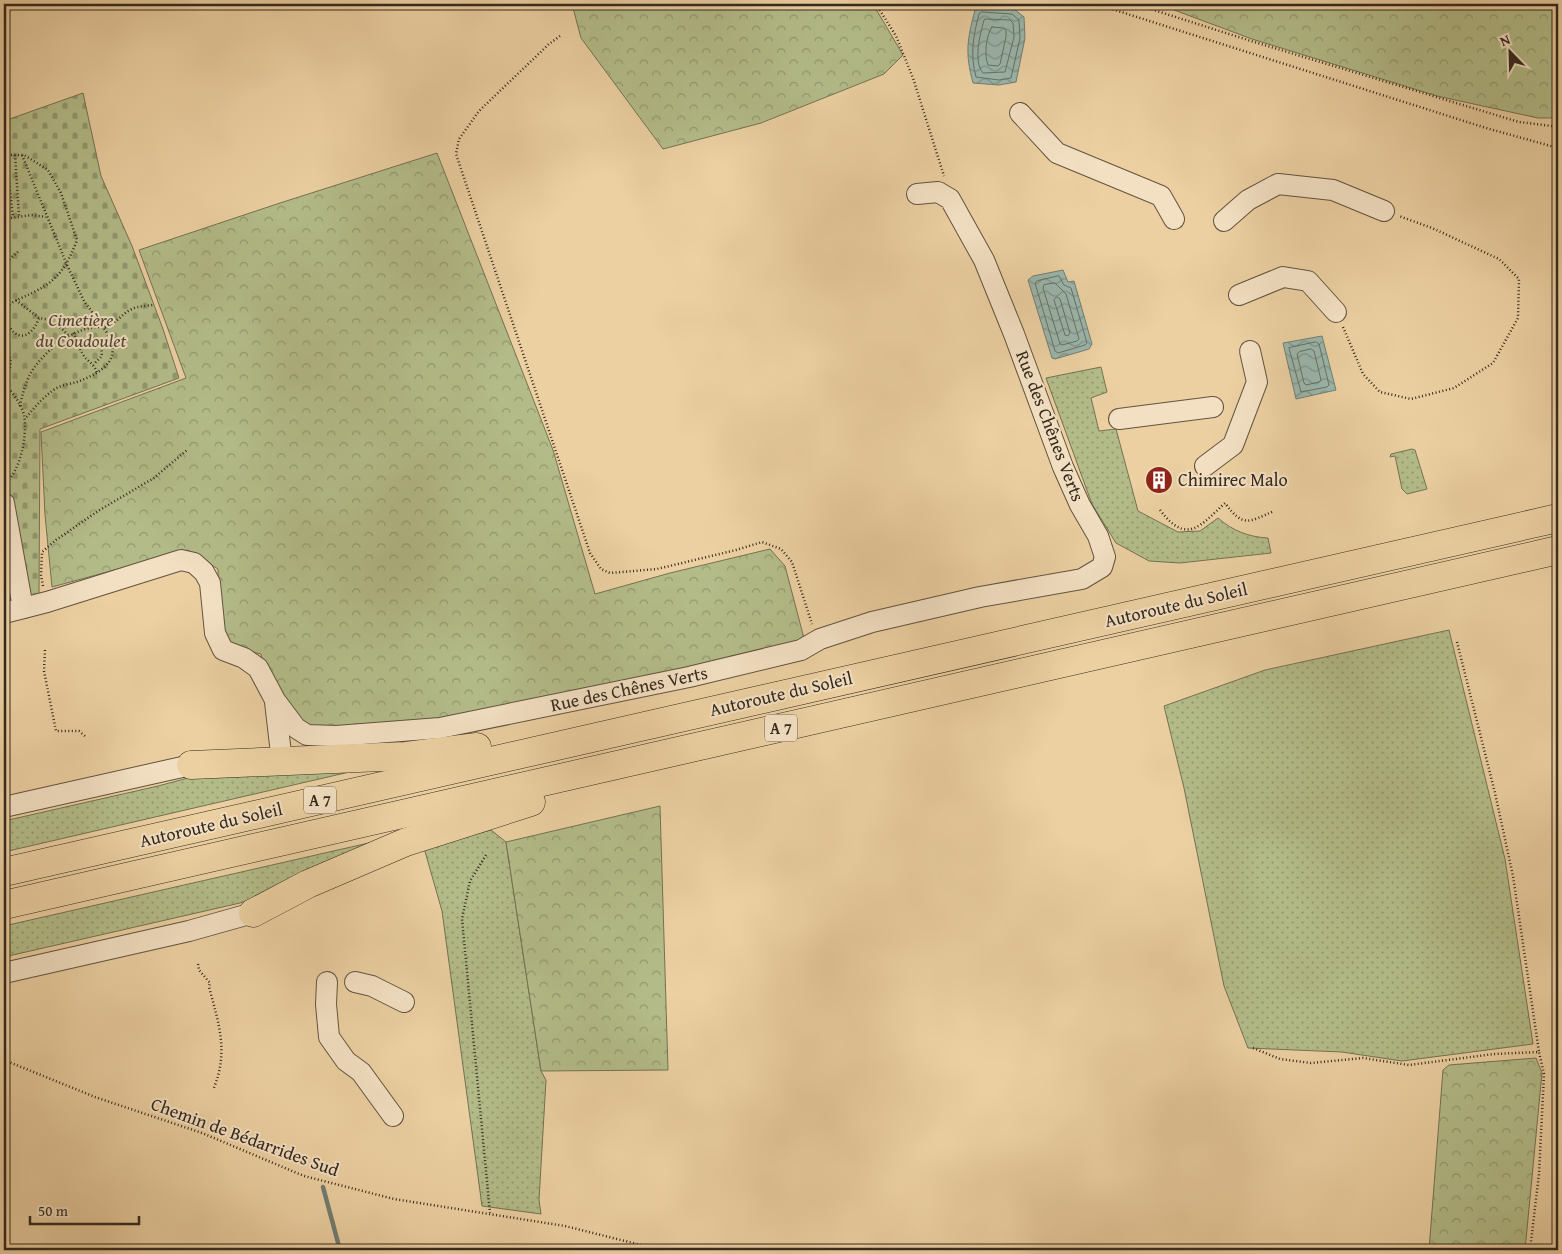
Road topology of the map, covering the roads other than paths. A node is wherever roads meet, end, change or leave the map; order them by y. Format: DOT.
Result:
graph roads {
  1 [pos="1020,112"];
  2 [pos="917,194"];
  3 [pos="1384,211"];
  4 [pos="1174,219"];
  5 [pos="1224,221"];
  6 [pos="1239,294"];
  7 [pos="1336,312"];
  8 [pos="1250,351"];
  9 [pos="1213,407"];
  10 [pos="1119,419"];
  11 [pos="1204,466"];
  12 [pos="1558,518"];
  13 [pos="5,519"];
  14 [pos="1558,550"];
  15 [pos="23,608"];
  16 [pos="4,613"];
  17 [pos="275,700"];
  18 [pos="637,727"];
  19 [pos="643,759"];
  20 [pos="282,762"];
  21 [pos="191,765"];
  22 [pos="4,807"];
  23 [pos="4,872"];
  24 [pos="4,905"];
  25 [pos="252,913"];
  26 [pos="4,972"];
  27 [pos="327,982"];
  28 [pos="355,982"];
  29 [pos="404,1002"];
  30 [pos="393,1116"];
  1 -- 4 [label="street"];
  2 -- 17 [label="street, Rue des Chênes Verts"];
  3 -- 5 [label="street"];
  6 -- 7 [label="street"];
  8 -- 11 [label="street"];
  9 -- 10 [label="street"];
  12 -- 18 [label="highway, Autoroute du Soleil / A 7"];
  13 -- 15 [label="street"];
  14 -- 19 [label="highway, Autoroute du Soleil / A 7"];
  15 -- 16 [label="street, Rue des Chênes Verts"];
  15 -- 17 [label="street, Rue des Chênes Verts"];
  17 -- 20 [label="street"];
  18 -- 20 [label="highway"];
  18 -- 23 [label="highway, Autoroute du Soleil / A 7"];
  19 -- 24 [label="highway, Autoroute du Soleil / A 7"];
  19 -- 25 [label="highway"];
  20 -- 21 [label="highway"];
  21 -- 22 [label="street"];
  25 -- 26 [label="street"];
  27 -- 30 [label="street"];
  28 -- 29 [label="street"];
}
